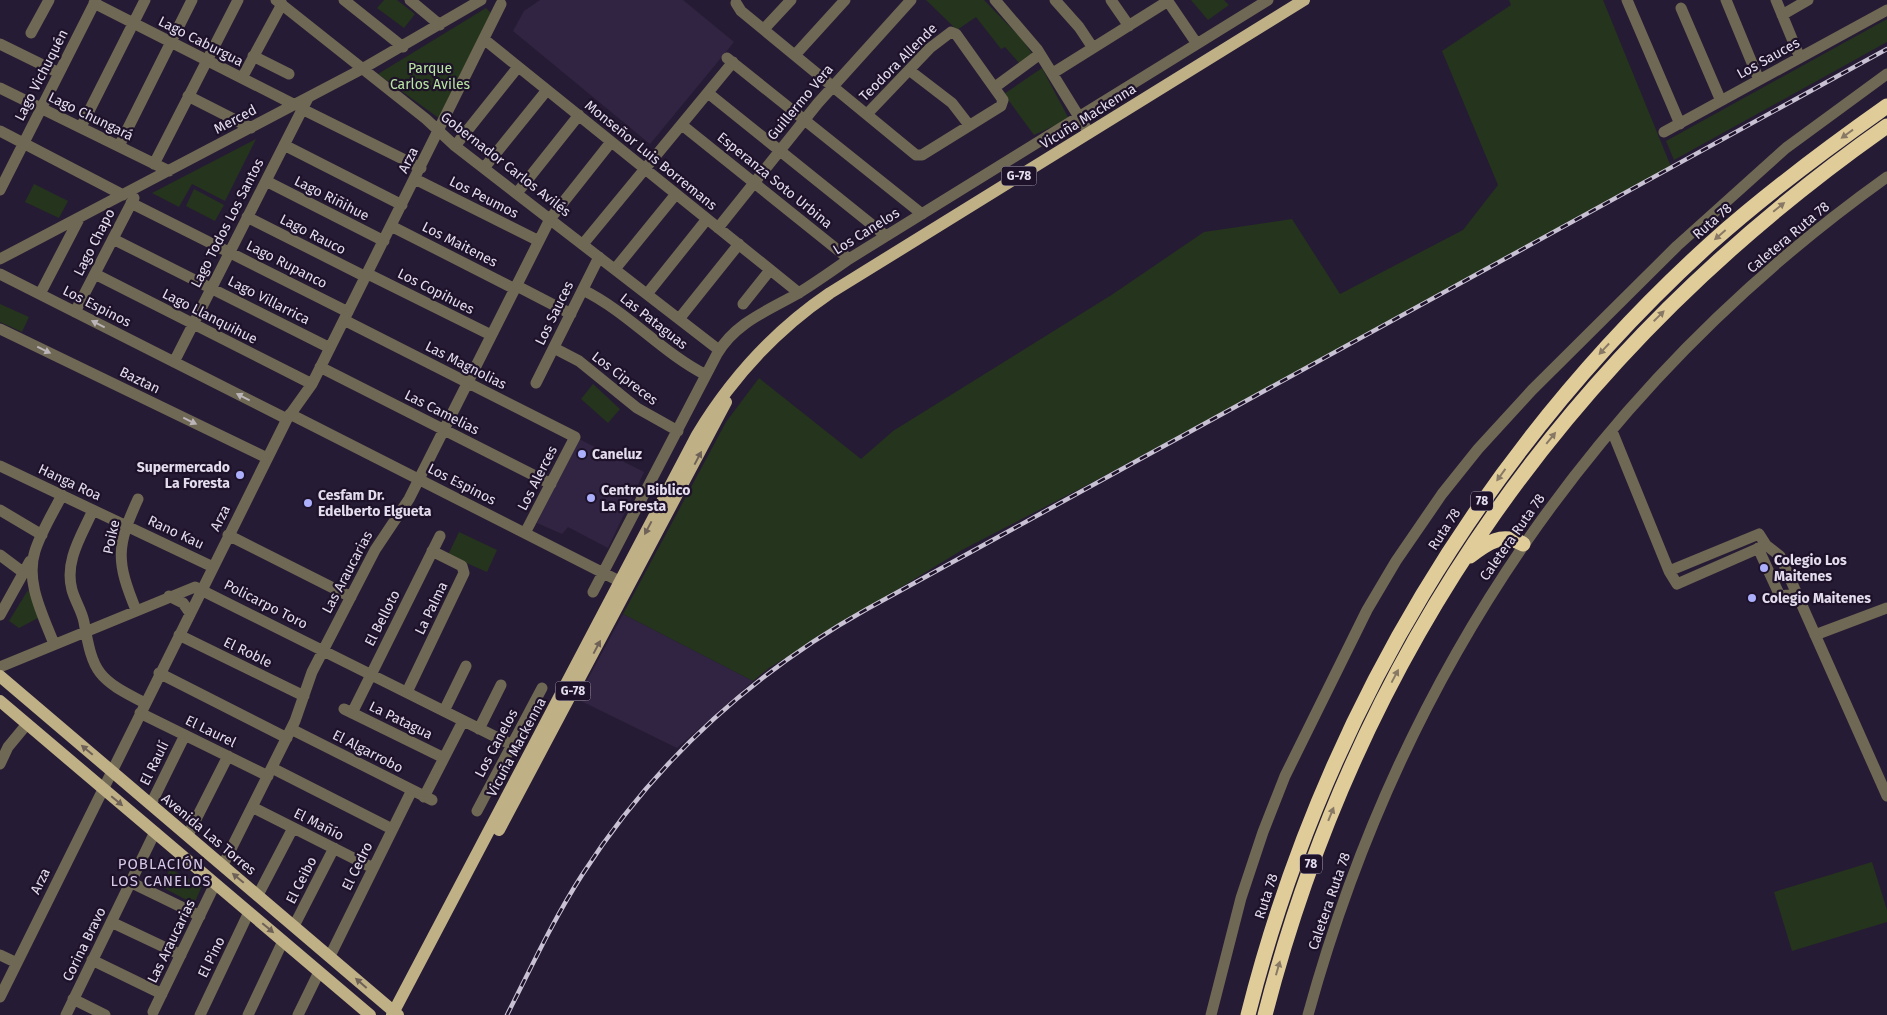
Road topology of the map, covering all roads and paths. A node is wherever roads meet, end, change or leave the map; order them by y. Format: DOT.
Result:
graph roads {
  1 [pos="49,0"];
  2 [pos="145,0"];
  3 [pos="192,0"];
  4 [pos="238,0"];
  5 [pos="344,0"];
  6 [pos="410,0"];
  7 [pos="791,0"];
  8 [pos="845,0"];
  9 [pos="894,0"];
  10 [pos="995,0"];
  11 [pos="1055,0"];
  12 [pos="1111,0"];
  13 [pos="1304,0"];
  14 [pos="1627,0"];
  15 [pos="1726,0"];
  16 [pos="1776,0"];
  17 [pos="1808,0"];
  18 [pos="478,1"];
  19 [pos="500,1"];
  20 [pos="733,1"];
  21 [pos="1167,1"];
  22 [pos="1264,1"];
  23 [pos="95,2"];
  24 [pos="279,2"];
  25 [pos="907,4"];
  26 [pos="1681,8"];
  27 [pos="1887,10"];
  28 [pos="1782,15"];
  29 [pos="133,23"];
  30 [pos="440,25"];
  31 [pos="1129,26"];
  32 [pos="764,29"];
  33 [pos="32,33"];
  34 [pos="485,40"];
  35 [pos="171,42"];
  36 [pos="0,44"];
  37 [pos="1198,44"];
  38 [pos="403,47"];
  39 [pos="1093,48"];
  40 [pos="1040,54"];
  41 [pos="795,55"];
  42 [pos="253,56"];
  43 [pos="1800,58"];
  44 [pos="207,60"];
  45 [pos="518,67"];
  46 [pos="362,70"];
  47 [pos="909,70"];
  48 [pos="59,73"];
  49 [pos="1053,73"];
  50 [pos="289,74"];
  51 [pos="1887,74"];
  52 [pos="242,78"];
  53 [pos="1759,80"];
  54 [pos="832,86"];
  55 [pos="995,87"];
  56 [pos="0,88"];
  57 [pos="547,90"];
  58 [pos="708,94"];
  59 [pos="188,96"];
  60 [pos="1721,101"];
  61 [pos="1887,106"];
  62 [pos="299,107"];
  63 [pos="41,108"];
  64 [pos="867,114"];
  65 [pos="579,116"];
  66 [pos="1079,116"];
  67 [pos="804,119"];
  68 [pos="1680,124"];
  69 [pos="682,125"];
  70 [pos="969,125"];
  71 [pos="1887,126"];
  72 [pos="81,127"];
  73 [pos="251,128"];
  74 [pos="0,131"];
  75 [pos="1664,132"];
  76 [pos="439,133"];
  77 [pos="1089,133"];
  78 [pos="611,142"];
  79 [pos="23,144"];
  80 [pos="284,145"];
  81 [pos="119,146"];
  82 [pos="455,146"];
  83 [pos="779,151"];
  84 [pos="154,164"];
  85 [pos="421,168"];
  86 [pos="484,168"];
  87 [pos="645,169"];
  88 [pos="169,171"];
  89 [pos="1887,177"];
  90 [pos="415,179"];
  91 [pos="266,181"];
  92 [pos="754,182"];
  93 [pos="0,190"];
  94 [pos="517,193"];
  95 [pos="676,194"];
  96 [pos="127,199"];
  97 [pos="402,205"];
  98 [pos="922,214"];
  99 [pos="80,217"];
  100 [pos="247,217"];
  101 [pos="550,218"];
  102 [pos="707,219"];
  103 [pos="392,226"];
  104 [pos="718,228"];
  105 [pos="886,236"];
  106 [pos="113,239"];
  107 [pos="384,241"];
  108 [pos="539,241"];
  109 [pos="583,244"];
  110 [pos="739,244"];
  111 [pos="229,252"];
  112 [pos="599,257"];
  113 [pos="849,259"];
  114 [pos="0,260"];
  115 [pos="615,269"];
  116 [pos="770,270"];
  117 [pos="0,274"];
  118 [pos="95,274"];
  119 [pos="367,275"];
  120 [pos="516,287"];
  121 [pos="211,288"];
  122 [pos="583,290"];
  123 [pos="799,293"];
  124 [pos="40,294"];
  125 [pos="647,294"];
  126 [pos="742,304"];
  127 [pos="75,312"];
  128 [pos="571,314"];
  129 [pos="346,316"];
  130 [pos="679,318"];
  131 [pos="193,324"];
  132 [pos="0,329"];
  133 [pos="491,336"];
  134 [pos="330,348"];
  135 [pos="554,348"];
  136 [pos="719,350"];
  137 [pos="174,362"];
  138 [pos="320,367"];
  139 [pos="706,375"];
  140 [pos="468,383"];
  141 [pos="536,383"];
  142 [pos="312,384"];
  143 [pos="288,416"];
  144 [pos="444,430"];
  145 [pos="678,431"];
  146 [pos="1612,431"];
  147 [pos="575,437"];
  148 [pos="267,458"];
  149 [pos="0,466"];
  150 [pos="419,480"];
  151 [pos="551,484"];
  152 [pos="62,495"];
  153 [pos="138,499"];
  154 [pos="0,510"];
  155 [pos="93,510"];
  156 [pos="126,526"];
  157 [pos="525,533"];
  158 [pos="42,535"];
  159 [pos="228,535"];
  160 [pos="440,536"];
  161 [pos="1523,544"];
  162 [pos="1762,547"];
  163 [pos="35,550"];
  164 [pos="432,551"];
  165 [pos="0,555"];
  166 [pos="1461,562"];
  167 [pos="213,566"];
  168 [pos="24,572"];
  169 [pos="603,573"];
  170 [pos="624,584"];
  171 [pos="202,588"];
  172 [pos="593,592"];
  173 [pos="1797,594"];
  174 [pos="168,596"];
  175 [pos="351,597"];
  176 [pos="1887,608"];
  177 [pos="1,610"];
  178 [pos="136,610"];
  179 [pos="190,613"];
  180 [pos="85,631"];
  181 [pos="179,635"];
  182 [pos="1815,635"];
  183 [pos="54,644"];
  184 [pos="324,650"];
  185 [pos="466,666"];
  186 [pos="0,667"];
  187 [pos="160,673"];
  188 [pos="371,674"];
  189 [pos="0,676"];
  190 [pos="501,685"];
  191 [pos="542,688"];
  192 [pos="407,692"];
  193 [pos="304,696"];
  194 [pos="0,701"];
  195 [pos="142,708"];
  196 [pos="348,711"];
  197 [pos="444,711"];
  198 [pos="463,721"];
  199 [pos="27,724"];
  200 [pos="479,729"];
  201 [pos="289,734"];
  202 [pos="185,735"];
  203 [pos="512,745"];
  204 [pos="228,756"];
  205 [pos="444,758"];
  206 [pos="0,764"];
  207 [pos="111,770"];
  208 [pos="270,772"];
  209 [pos="102,788"];
  210 [pos="412,790"];
  211 [pos="1887,796"];
  212 [pos="151,804"];
  213 [pos="252,807"];
  214 [pos="477,811"];
  215 [pos="293,828"];
  216 [pos="392,829"];
  217 [pos="155,832"];
  218 [pos="188,836"];
  219 [pos="334,848"];
  220 [pos="223,865"];
  221 [pos="373,868"];
  222 [pos="130,882"];
  223 [pos="215,884"];
  224 [pos="258,895"];
  225 [pos="249,912"];
  226 [pos="200,916"];
  227 [pos="111,922"];
  228 [pos="294,926"];
  229 [pos="283,941"];
  230 [pos="0,955"];
  231 [pos="181,955"];
  232 [pos="330,956"];
  233 [pos="92,960"];
  234 [pos="17,963"];
  235 [pos="319,972"];
  236 [pos="162,994"];
  237 [pos="0,997"];
  238 [pos="73,999"];
  239 [pos="153,1012"];
  240 [pos="397,1014"];
  241 [pos="66,1015"];
  242 [pos="105,1015"];
  243 [pos="200,1015"];
  244 [pos="248,1015"];
  245 [pos="298,1015"];
  246 [pos="370,1015"];
  247 [pos="1211,1015"];
  248 [pos="1248,1015"];
  249 [pos="1265,1015"];
  250 [pos="1308,1015"];
  1 -- 33 [label="street"];
  2 -- 29 [label="street"];
  3 -- 35 [label="street"];
  4 -- 44 [label="street"];
  5 -- 38 [label="street"];
  6 -- 30 [label="street"];
  7 -- 32 [label="street"];
  8 -- 41 [label="street"];
  9 -- 25 [label="street"];
  10 -- 40 [label="street"];
  11 -- 39 [label="street"];
  12 -- 31 [label="street"];
  13 -- 77 [label="main road, Vicuña Mackenna / G-78"];
  14 -- 68 [label="street"];
  15 -- 53 [label="street"];
  16 -- 28 [label="street"];
  17 -- 28 [label="street"];
  18 -- 30 [label="street, Merced"];
  19 -- 34 [label="street, Arza"];
  20 -- 32 [label="street"];
  21 -- 31 [label="street"];
  21 -- 37 [label="street"];
  22 -- 37 [label="street, Los Canelos"];
  23 -- 29 [label="street, Lago Caburgua"];
  23 -- 48 [label="street, Lago Vichuquén"];
  24 -- 42 [label="street"];
  24 -- 46 [label="street, Gobernador Carlos Avilés"];
  25 -- 54 [label="street, Guillermo Vera"];
  26 -- 60 [label="street"];
  27 -- 43 [label="street, Los Sauces"];
  28 -- 43 [label="street"];
  29 -- 35 [label="street, Lago Caburgua"];
  29 -- 72 [label="street"];
  30 -- 38 [label="street, Merced"];
  31 -- 39 [label="street"];
  32 -- 41 [label="street"];
  34 -- 45 [label="street, Monseñor Luis Borremans"];
  34 -- 76 [label="street, Arza"];
  35 -- 44 [label="street, Lago Caburgua"];
  35 -- 81 [label="street"];
  36 -- 48 [label="street"];
  37 -- 66 [label="street, Los Canelos"];
  38 -- 46 [label="street, Merced"];
  39 -- 49 [label="street"];
  40 -- 49 [label="street"];
  40 -- 55 [label="street"];
  41 -- 54 [label="street"];
  42 -- 50 [label="street"];
  42 -- 52 [label="street"];
  43 -- 53 [label="street, Los Sauces"];
  44 -- 52 [label="street, Lago Caburgua"];
  44 -- 59 [label="street"];
  45 -- 57 [label="street, Monseñor Luis Borremans"];
  45 -- 82 [label="street"];
  46 -- 62 [label="street, Merced"];
  46 -- 76 [label="street, Gobernador Carlos Avilés"];
  47 -- 55 [label="street, Teodora Allende"];
  47 -- 64 [label="street, Teodora Allende"];
  47 -- 70 [label="street"];
  48 -- 63 [label="street, Lago Vichuquén"];
  49 -- 66 [label="street"];
  51 -- 247 [label="street"];
  52 -- 62 [label="street, Lago Caburgua"];
  53 -- 60 [label="street, Los Sauces"];
  54 -- 64 [label="street"];
  54 -- 67 [label="street, Guillermo Vera"];
  55 -- 70 [label="street, Teodora Allende"];
  56 -- 63 [label="street, Lago Chungará"];
  57 -- 65 [label="street, Monseñor Luis Borremans"];
  57 -- 86 [label="street"];
  58 -- 67 [label="street"];
  58 -- 69 [label="street"];
  58 -- 83 [label="street"];
  59 -- 73 [label="street"];
  59 -- 84 [label="street"];
  60 -- 68 [label="street, Los Sauces"];
  61 -- 248 [label="highway, Ruta 78 / 78, one-way"];
  62 -- 73 [label="street, Merced"];
  62 -- 80 [label="street, Lago Todos Los Santos"];
  62 -- 85 [label="street, Lago Caburgua"];
  63 -- 72 [label="street, Lago Chungará"];
  63 -- 79 [label="street, Lago Vichuquén"];
  64 -- 70 [label="street"];
  65 -- 78 [label="street, Monseñor Luis Borremans"];
  65 -- 94 [label="street"];
  66 -- 77 [label="street"];
  66 -- 98 [label="street, Los Canelos"];
  67 -- 83 [label="street, Guillermo Vera"];
  67 -- 98 [label="street"];
  68 -- 75 [label="street, Los Sauces"];
  69 -- 87 [label="street"];
  69 -- 92 [label="street, Esperanza Soto Urbina"];
  166 -- 71 [label="highway, 78, one-way"];
  72 -- 81 [label="street, Lago Chungará"];
  73 -- 88 [label="street, Merced"];
  74 -- 79 [label="street, Lago Rupanco"];
  76 -- 82 [label="street, Gobernador Carlos Avilés"];
  76 -- 85 [label="street, Arza"];
  77 -- 170 [label="main road, Vicuña Mackenna / G-78"];
  78 -- 87 [label="street, Monseñor Luis Borremans"];
  78 -- 101 [label="street, Las Araucarias"];
  79 -- 93 [label="street, Lago Vichuquén"];
  79 -- 96 [label="street, Lago Rupanco"];
  80 -- 91 [label="street, Lago Todos Los Santos"];
  80 -- 97 [label="street"];
  81 -- 84 [label="street, Lago Chungará"];
  82 -- 86 [label="street, Gobernador Carlos Avilés"];
  83 -- 92 [label="street, Guillermo Vera"];
  83 -- 105 [label="street"];
  84 -- 88 [label="street, Lago Chungará"];
  85 -- 90 [label="street, Arza"];
  86 -- 94 [label="street, Gobernador Carlos Avilés"];
  87 -- 95 [label="street, Monseñor Luis Borremans"];
  87 -- 109 [label="street"];
  88 -- 96 [label="street, Merced"];
  89 -- 146 [label="street, Caletera Ruta 78"];
  90 -- 97 [label="street, Arza"];
  90 -- 108 [label="street, Los Peumos"];
  91 -- 100 [label="street, Lago Todos Los Santos"];
  91 -- 107 [label="street, Lago Riñihue"];
  92 -- 104 [label="street, Guillermo Vera"];
  92 -- 113 [label="street, Esperanza Soto Urbina"];
  94 -- 101 [label="street, Gobernador Carlos Avilés"];
  95 -- 102 [label="street, Monseñor Luis Borremans"];
  95 -- 115 [label="street"];
  96 -- 99 [label="street, Merced"];
  96 -- 106 [label="street, Lago Chapo"];
  96 -- 111 [label="street, Lago Rupanco"];
  97 -- 103 [label="street, Arza"];
  98 -- 105 [label="street, Los Canelos"];
  99 -- 114 [label="street, Merced"];
  99 -- 124 [label="street"];
  100 -- 111 [label="street, Lago Todos Los Santos"];
  100 -- 119 [label="street, Lago Rauco"];
  101 -- 108 [label="street, Las Araucarias"];
  101 -- 109 [label="street, Gobernador Carlos Avilés"];
  102 -- 104 [label="street, Monseñor Luis Borremans"];
  102 -- 125 [label="street"];
  103 -- 107 [label="street, Arza"];
  103 -- 120 [label="street, Los Maitenes"];
  104 -- 110 [label="street, Monseñor Luis Borremans"];
  105 -- 113 [label="street, Los Canelos"];
  106 -- 118 [label="street, Lago Chapo"];
  106 -- 121 [label="street, Lago Villarrica"];
  107 -- 119 [label="street, Arza"];
  108 -- 120 [label="street, Las Araucarias"];
  109 -- 112 [label="street, Gobernador Carlos Avilés"];
  110 -- 116 [label="street, Monseñor Luis Borremans"];
  110 -- 130 [label="street"];
  111 -- 121 [label="street, Lago Todos Los Santos"];
  111 -- 129 [label="street, Lago Rupanco"];
  112 -- 115 [label="street, Gobernador Carlos Avilés"];
  112 -- 122 [label="street, Los Sauces"];
  113 -- 123 [label="street, Los Canelos"];
  115 -- 125 [label="street, Gobernador Carlos Avilés"];
  116 -- 123 [label="street, Monseñor Luis Borremans"];
  116 -- 126 [label="street"];
  117 -- 124 [label="street, Los Espinos"];
  118 -- 127 [label="street, Lago Chapo"];
  118 -- 131 [label="street, Lago Llanquihue"];
  119 -- 129 [label="street, Arza"];
  119 -- 133 [label="street, Los Copihues"];
  120 -- 128 [label="street"];
  120 -- 133 [label="street, Las Araucarias"];
  121 -- 131 [label="street, Lago Todos Los Santos"];
  121 -- 134 [label="street, Lago Villarrica"];
  122 -- 128 [label="street, Los Sauces"];
  122 -- 139 [label="street, Las Pataguas"];
  123 -- 136 [label="street, Los Canelos"];
  124 -- 127 [label="street, Los Espinos"];
  125 -- 130 [label="street, Gobernador Carlos Avilés"];
  137 -- 127 [label="street, Los Espinos, one-way"];
  128 -- 135 [label="street, Los Sauces"];
  129 -- 134 [label="street, Arza"];
  129 -- 140 [label="street, Las Magnolias"];
  130 -- 136 [label="street, Gobernador Carlos Avilés"];
  131 -- 137 [label="street, Lago Todos Los Santos"];
  131 -- 142 [label="street, Lago Llanquihue"];
  132 -- 148 [label="street, Baztan, one-way"];
  133 -- 140 [label="street, Las Araucarias"];
  134 -- 138 [label="street, Arza"];
  135 -- 141 [label="street, Los Sauces"];
  135 -- 145 [label="street, Los Cipreces"];
  136 -- 139 [label="street, Los Canelos"];
  143 -- 137 [label="street, Los Espinos, one-way"];
  138 -- 142 [label="street, Arza"];
  138 -- 144 [label="street, Las Camelias"];
  139 -- 145 [label="street, Los Canelos"];
  140 -- 144 [label="street, Las Araucarias"];
  140 -- 147 [label="street, Las Magnolias"];
  142 -- 143 [label="street, Arza"];
  143 -- 148 [label="street, Arza"];
  143 -- 150 [label="street, Los Espinos"];
  144 -- 150 [label="street, Las Araucarias"];
  144 -- 151 [label="street, Las Camelias"];
  145 -- 169 [label="street, Los Canelos"];
  146 -- 161 [label="street, Caletera Ruta 78"];
  146 -- 162 [label="street"];
  147 -- 151 [label="street, Los Alerces"];
  148 -- 159 [label="street, Arza"];
  149 -- 152 [label="street, Hanga Roa"];
  150 -- 157 [label="street, Los Espinos"];
  150 -- 175 [label="street, Las Araucarias"];
  151 -- 157 [label="street, Los Alerces"];
  152 -- 155 [label="street, Hanga Roa"];
  152 -- 158 [label="street"];
  153 -- 156 [label="street, Poike"];
  154 -- 158 [label="street"];
  155 -- 156 [label="street, Hanga Roa"];
  155 -- 180 [label="street, El Laurel"];
  156 -- 167 [label="street, Rano Kau"];
  156 -- 178 [label="street, Poike"];
  157 -- 169 [label="street, Los Espinos"];
  158 -- 163 [label="street"];
  159 -- 167 [label="street, Arza"];
  159 -- 175 [label="street"];
  160 -- 164 [label="street, El Belloto"];
  161 -- 166 [label="highway"];
  161 -- 250 [label="street, Caletera Ruta 78"];
  162 -- 173 [label="street"];
  162 -- 173 [label="street"];
  163 -- 168 [label="street"];
  163 -- 183 [label="street"];
  164 -- 188 [label="street, El Belloto"];
  164 -- 192 [label="street, La Palma"];
  165 -- 168 [label="street"];
  249 -- 166 [label="highway, 78, one-way"];
  167 -- 171 [label="street, Arza"];
  168 -- 177 [label="street"];
  169 -- 170 [label="street, Los Espinos"];
  169 -- 172 [label="street, Los Canelos"];
  170 -- 240 [label="main road, Vicuña Mackenna / G-78"];
  171 -- 174 [label="street, Policarpo Toro"];
  171 -- 179 [label="street, Arza"];
  171 -- 184 [label="street, Policarpo Toro"];
  173 -- 182 [label="street"];
  174 -- 178 [label="street, Policarpo Toro"];
  174 -- 179 [label="street"];
  175 -- 184 [label="street, Las Araucarias"];
  176 -- 182 [label="street"];
  178 -- 180 [label="street, Policarpo Toro"];
  179 -- 181 [label="street, Arza"];
  180 -- 183 [label="street, Policarpo Toro"];
  180 -- 195 [label="street, El Laurel"];
  181 -- 187 [label="street, Arza"];
  181 -- 193 [label="street, El Roble"];
  182 -- 211 [label="street"];
  183 -- 186 [label="street, Policarpo Toro"];
  184 -- 188 [label="street, Policarpo Toro"];
  184 -- 193 [label="street, Las Araucarias"];
  185 -- 197 [label="street"];
  187 -- 195 [label="street, Arza"];
  187 -- 201 [label="street, El Algarrobo"];
  188 -- 192 [label="street, Policarpo Toro"];
  188 -- 196 [label="street, El Belloto"];
  207 -- 189 [label="main road, Avenida Las Torres, one-way"];
  190 -- 200 [label="street"];
  191 -- 203 [label="street, Los Canelos"];
  192 -- 197 [label="street, Policarpo Toro"];
  193 -- 201 [label="street, Las Araucarias"];
  194 -- 199 [label="main road"];
  195 -- 202 [label="street, El Laurel"];
  195 -- 207 [label="street, Arza"];
  196 -- 205 [label="street, La Patagua"];
  197 -- 198 [label="street, Policarpo Toro"];
  198 -- 200 [label="street, Policarpo Toro"];
  198 -- 205 [label="street"];
  199 -- 206 [label="street"];
  199 -- 209 [label="main road"];
  200 -- 203 [label="street, Policarpo Toro"];
  201 -- 208 [label="street, Las Araucarias"];
  201 -- 210 [label="street, El Algarrobo"];
  202 -- 204 [label="street, El Laurel"];
  202 -- 212 [label="street, El Raulí"];
  203 -- 214 [label="street, Los Canelos"];
  204 -- 208 [label="street, El Laurel"];
  204 -- 218 [label="street"];
  205 -- 210 [label="street, El Algarrobo"];
  207 -- 209 [label="street, Arza"];
  207 -- 212 [label="main road, Avenida Las Torres"];
  208 -- 213 [label="street, Las Araucarias"];
  208 -- 216 [label="street, El Laurel"];
  209 -- 217 [label="main road, one-way"];
  209 -- 234 [label="street, Arza"];
  210 -- 216 [label="street, El Cedro"];
  212 -- 218 [label="main road, Avenida Las Torres"];
  213 -- 215 [label="street, El Mañío"];
  213 -- 220 [label="street, Las Araucarias"];
  215 -- 219 [label="street, El Mañío"];
  215 -- 224 [label="street"];
  216 -- 221 [label="street, El Cedro"];
  217 -- 222 [label="street, Corina Bravo"];
  217 -- 223 [label="main road"];
  218 -- 220 [label="main road, Avenida Las Torres"];
  219 -- 221 [label="street, El Mañío"];
  219 -- 228 [label="street, El Ceibo"];
  224 -- 220 [label="main road, Avenida Las Torres, one-way"];
  221 -- 232 [label="street, El Cedro"];
  222 -- 226 [label="street"];
  222 -- 227 [label="street, Corina Bravo"];
  223 -- 225 [label="main road"];
  223 -- 226 [label="street, Las Araucarias"];
  224 -- 228 [label="main road, Avenida Las Torres"];
  225 -- 229 [label="main road, one-way"];
  225 -- 243 [label="street, El Pino"];
  226 -- 231 [label="street, Las Araucarias"];
  227 -- 231 [label="street"];
  227 -- 233 [label="street, Corina Bravo"];
  228 -- 232 [label="main road, Avenida Las Torres"];
  229 -- 235 [label="main road"];
  229 -- 244 [label="street"];
  230 -- 234 [label="street"];
  231 -- 236 [label="street, Las Araucarias"];
  240 -- 232 [label="main road, Avenida Las Torres, one-way"];
  233 -- 236 [label="street"];
  233 -- 238 [label="street, Corina Bravo"];
  234 -- 237 [label="street, Arza"];
  235 -- 245 [label="street"];
  235 -- 246 [label="main road"];
  236 -- 239 [label="street, Las Araucarias"];
  238 -- 241 [label="street, Corina Bravo"];
  238 -- 242 [label="street"];
}
